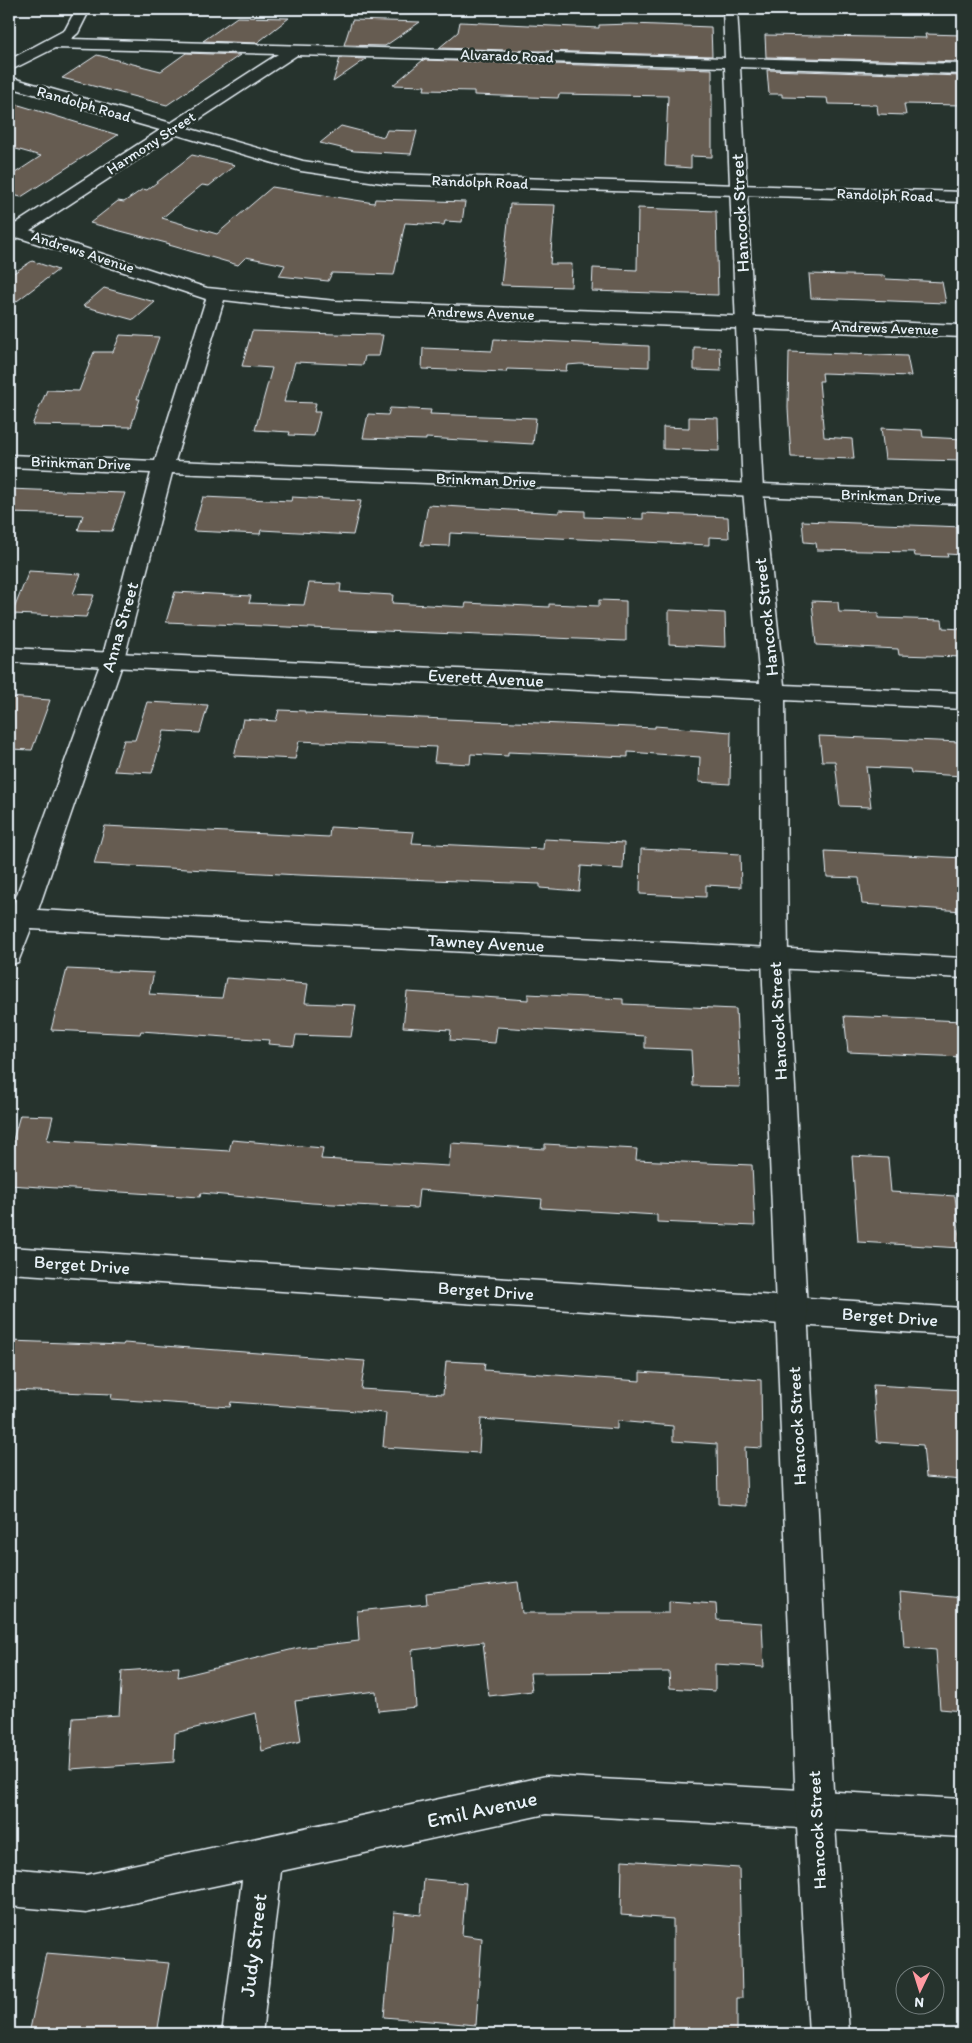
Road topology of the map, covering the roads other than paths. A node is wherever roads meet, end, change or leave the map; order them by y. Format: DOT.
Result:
graph roads {
  1 [pos="83,9"];
  2 [pos="730,9"];
  3 [pos="52,43"];
  4 [pos="294,50"];
  5 [pos="732,63"];
  6 [pos="9,66"];
  7 [pos="963,69"];
  8 [pos="9,82"];
  9 [pos="173,129"];
  10 [pos="738,190"];
  11 [pos="963,197"];
  12 [pos="12,232"];
  13 [pos="217,294"];
  14 [pos="745,323"];
  15 [pos="963,331"];
  16 [pos="9,460"];
  17 [pos="163,467"];
  18 [pos="753,490"];
  19 [pos="963,498"];
  20 [pos="9,655"];
  21 [pos="112,659"];
  22 [pos="773,693"];
  23 [pos="963,701"];
  24 [pos="14,919"];
  25 [pos="9,955"];
  26 [pos="775,958"];
  27 [pos="963,968"];
  28 [pos="9,1260"];
  29 [pos="792,1311"];
  30 [pos="963,1322"];
  31 [pos="815,1809"];
  32 [pos="963,1818"];
  33 [pos="264,1855"];
  34 [pos="9,1887"];
  35 [pos="242,2034"];
  36 [pos="829,2034"];
  1 -- 3 [label="street"];
  2 -- 5 [label="street, Hancock Street"];
  3 -- 4 [label="street, Alvarado Road"];
  3 -- 6 [label="street"];
  4 -- 5 [label="street, Alvarado Road"];
  4 -- 9 [label="street, Harmony Street"];
  5 -- 7 [label="street, Alvarado Road"];
  5 -- 10 [label="street, Hancock Street"];
  8 -- 9 [label="street, Randolph Road"];
  9 -- 10 [label="street, Randolph Road"];
  9 -- 12 [label="street, Harmony Street"];
  10 -- 11 [label="street, Randolph Road"];
  10 -- 14 [label="street, Hancock Street"];
  12 -- 13 [label="street, Andrews Avenue"];
  13 -- 14 [label="street, Andrews Avenue"];
  13 -- 17 [label="street, Anna Street"];
  14 -- 15 [label="street, Andrews Avenue"];
  14 -- 18 [label="street, Hancock Street"];
  16 -- 17 [label="street, Brinkman Drive"];
  17 -- 18 [label="street, Brinkman Drive"];
  17 -- 21 [label="street, Anna Street"];
  18 -- 19 [label="street, Brinkman Drive"];
  18 -- 22 [label="street, Hancock Street"];
  20 -- 21 [label="street, Everett Avenue"];
  21 -- 22 [label="street, Everett Avenue"];
  21 -- 24 [label="street, Anna Street"];
  22 -- 23 [label="street, Everett Avenue"];
  22 -- 26 [label="street, Hancock Street"];
  24 -- 25 [label="street, Anna Street"];
  24 -- 26 [label="street, Tawney Avenue"];
  26 -- 27 [label="street, Tawney Avenue"];
  26 -- 29 [label="street, Hancock Street"];
  28 -- 29 [label="street, Berget Drive"];
  29 -- 30 [label="street, Berget Drive"];
  29 -- 31 [label="street, Hancock Street"];
  31 -- 32 [label="street, Emil Avenue"];
  31 -- 33 [label="street, Emil Avenue"];
  31 -- 36 [label="street, Hancock Street"];
  33 -- 34 [label="street, Emil Avenue"];
  33 -- 35 [label="street, Judy Street"];
}
